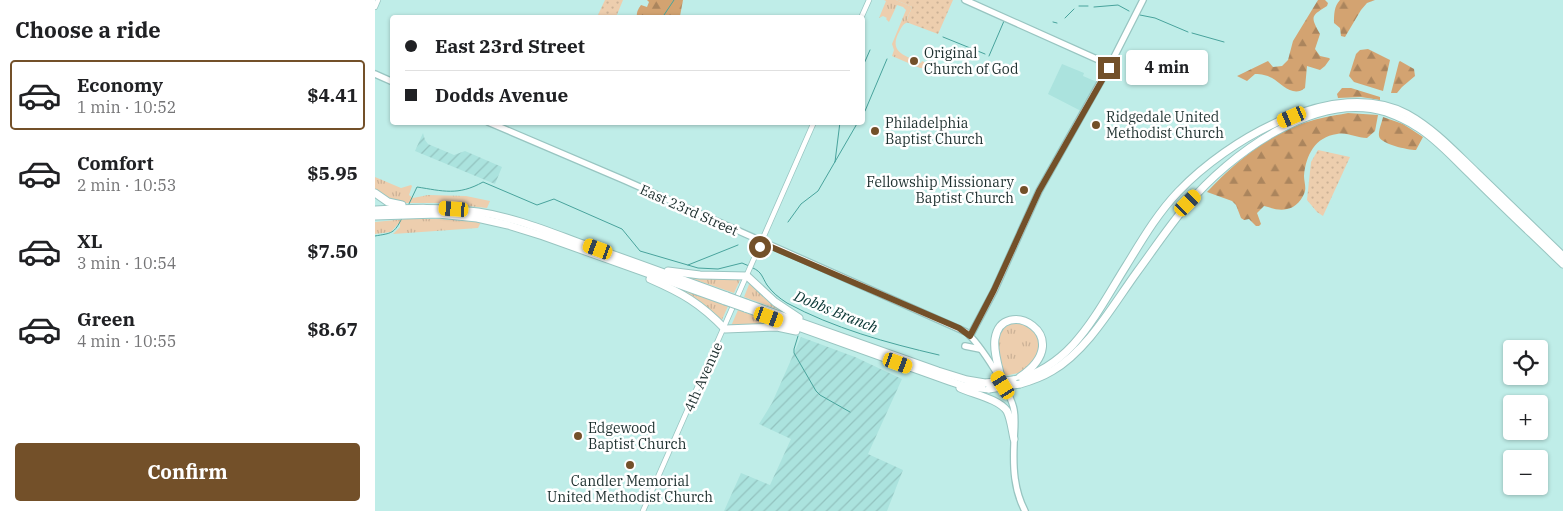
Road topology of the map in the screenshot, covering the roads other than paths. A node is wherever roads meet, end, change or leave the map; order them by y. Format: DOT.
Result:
graph roads {
  1 [pos="378,0"];
  2 [pos="869,0"];
  3 [pos="965,0"];
  4 [pos="1143,0"];
  5 [pos="375,7"];
  6 [pos="862,15"];
  7 [pos="1110,65"];
  8 [pos="375,74"];
  9 [pos="390,81"];
  10 [pos="495,125"];
  11 [pos="813,125"];
  12 [pos="375,193"];
  13 [pos="415,208"];
  14 [pos="375,210"];
  15 [pos="391,215"];
  16 [pos="478,215"];
  17 [pos="375,216"];
  18 [pos="497,219"];
  19 [pos="375,220"];
  20 [pos="762,243"];
  21 [pos="1563,256"];
  22 [pos="616,262"];
  23 [pos="1563,264"];
  24 [pos="647,266"];
  25 [pos="747,276"];
  26 [pos="726,299"];
  27 [pos="745,306"];
  28 [pos="975,327"];
  29 [pos="959,328"];
  30 [pos="725,329"];
  31 [pos="833,334"];
  32 [pos="970,336"];
  33 [pos="841,343"];
  34 [pos="965,346"];
  35 [pos="981,349"];
  36 [pos="899,360"];
  37 [pos="916,367"];
  38 [pos="936,376"];
  39 [pos="1017,381"];
  40 [pos="965,385"];
  41 [pos="1003,385"];
  42 [pos="1014,439"];
  43 [pos="643,511"];
  44 [pos="1025,511"];
  1 -- 5 [label="main road"];
  2 -- 6 [label="main road"];
  3 -- 7 [label="main road"];
  4 -- 7 [label="main road"];
  7 -- 28 [label="main road"];
  8 -- 9 [label="main road"];
  10 -- 20 [label="main road, East 23rd Street"];
  11 -- 20 [label="main road, 4th Avenue"];
  12 -- 13 [label="highway"];
  13 -- 14 [label="highway"];
  13 -- 16 [label="highway"];
  15 -- 16 [label="highway"];
  15 -- 17 [label="highway"];
  15 -- 19 [label="highway"];
  16 -- 18 [label="highway"];
  18 -- 22 [label="highway"];
  18 -- 24 [label="highway"];
  20 -- 25 [label="main road, 4th Avenue"];
  20 -- 29 [label="main road, East 23rd Street"];
  21 -- 39 [label="highway"];
  22 -- 26 [label="highway"];
  22 -- 30 [label="highway"];
  23 -- 39 [label="highway"];
  24 -- 25 [label="highway"];
  24 -- 26 [label="highway"];
  25 -- 30 [label="main road, 4th Avenue"];
  25 -- 31 [label="highway"];
  26 -- 27 [label="highway, bridge"];
  27 -- 31 [label="highway"];
  27 -- 33 [label="highway"];
  28 -- 29 [label="main road"];
  28 -- 32 [label="main road"];
  29 -- 32 [label="main road, East 23rd Street"];
  30 -- 33 [label="highway"];
  30 -- 43 [label="main road, 4th Avenue"];
  31 -- 36 [label="highway"];
  32 -- 35 [label="main road, East 23rd Street"];
  33 -- 36 [label="highway"];
  34 -- 35 [label="main road"];
  35 -- 41 [label="main road, East 23rd Street"];
  36 -- 37 [label="highway"];
  37 -- 38 [label="highway"];
  37 -- 38 [label="highway"];
  38 -- 40 [label="highway"];
  39 -- 40 [label="highway, bridge"];
  39 -- 41 [label="highway"];
  40 -- 42 [label="highway"];
  41 -- 42 [label="main road, East 23rd Street"];
  42 -- 44 [label="main road, East 23rd Street"];
}
